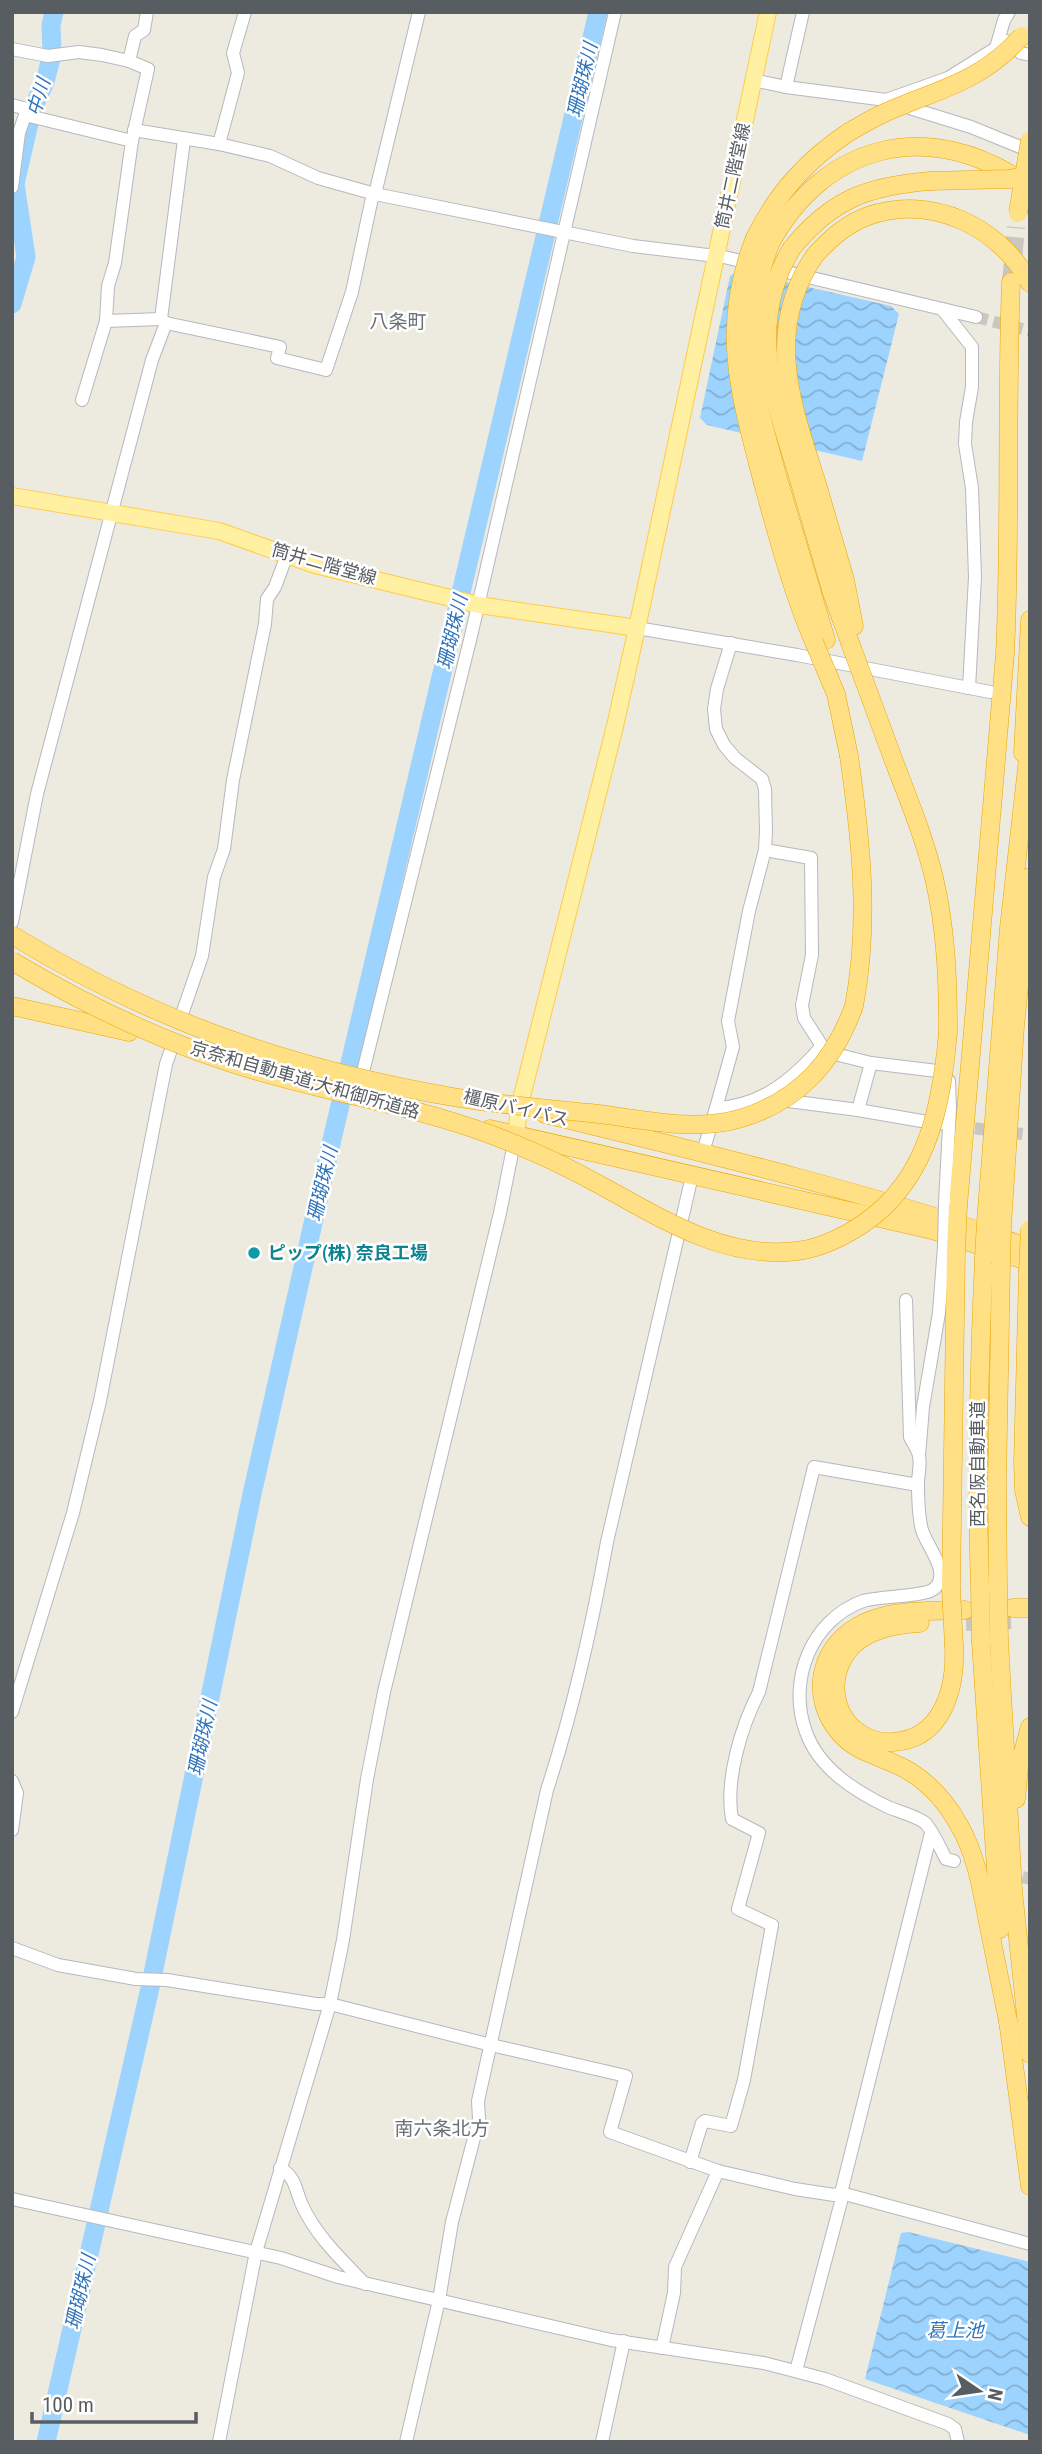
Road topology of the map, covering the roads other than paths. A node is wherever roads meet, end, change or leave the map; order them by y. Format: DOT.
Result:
graph roads {
  1 [pos="147,12"];
  2 [pos="244,12"];
  3 [pos="419,12"];
  4 [pos="615,12"];
  5 [pos="768,12"];
  6 [pos="803,12"];
  7 [pos="1009,12"];
  8 [pos="1026,31"];
  9 [pos="1001,36"];
  10 [pos="12,49"];
  11 [pos="1030,55"];
  12 [pos="130,61"];
  13 [pos="753,80"];
  14 [pos="786,87"];
  15 [pos="886,100"];
  16 [pos="12,106"];
  17 [pos="30,117"];
  18 [pos="133,135"];
  19 [pos="184,140"];
  20 [pos="1030,140"];
  21 [pos="219,144"];
  22 [pos="1030,151"];
  23 [pos="1030,176"];
  24 [pos="12,187"];
  25 [pos="1030,187"];
  26 [pos="374,194"];
  27 [pos="1017,220"];
  28 [pos="562,233"];
  29 [pos="763,240"];
  30 [pos="715,256"];
  31 [pos="1011,282"];
  32 [pos="1030,283"];
  33 [pos="942,309"];
  34 [pos="976,317"];
  35 [pos="106,321"];
  36 [pos="163,321"];
  37 [pos="82,400"];
  38 [pos="808,484"];
  39 [pos="12,496"];
  40 [pos="111,513"];
  41 [pos="287,555"];
  42 [pos="477,605"];
  43 [pos="1030,620"];
  44 [pos="637,628"];
  45 [pos="731,643"];
  46 [pos="969,688"];
  47 [pos="990,692"];
  48 [pos="1030,741"];
  49 [pos="1020,820"];
  50 [pos="765,850"];
  51 [pos="1030,877"];
  52 [pos="1030,898"];
  53 [pos="12,922"];
  54 [pos="1024,929"];
  55 [pos="12,935"];
  56 [pos="12,943"];
  57 [pos="12,961"];
  58 [pos="12,970"];
  59 [pos="12,1006"];
  60 [pos="179,1023"];
  61 [pos="129,1032"];
  62 [pos="822,1046"];
  63 [pos="172,1047"];
  64 [pos="871,1063"];
  65 [pos="361,1072"];
  66 [pos="762,1097"];
  67 [pos="519,1108"];
  68 [pos="716,1108"];
  69 [pos="858,1110"];
  70 [pos="943,1125"];
  71 [pos="516,1135"];
  72 [pos="703,1152"];
  73 [pos="692,1176"];
  74 [pos="952,1204"];
  75 [pos="994,1224"];
  76 [pos="1030,1229"];
  77 [pos="1024,1245"];
  78 [pos="950,1248"];
  79 [pos="1029,1267"];
  80 [pos="906,1300"];
  81 [pos="919,1457"];
  82 [pos="918,1485"];
  83 [pos="1030,1517"];
  84 [pos="990,1642"];
  85 [pos="12,1712"];
  86 [pos="1030,1727"];
  87 [pos="12,1781"];
  88 [pos="12,1830"];
  89 [pos="931,1833"];
  90 [pos="954,1861"];
  91 [pos="12,1948"];
  92 [pos="331,2004"];
  93 [pos="1024,2009"];
  94 [pos="1010,2031"];
  95 [pos="491,2045"];
  96 [pos="1030,2054"];
  97 [pos="690,2162"];
  98 [pos="280,2168"];
  99 [pos="718,2171"];
  100 [pos="1030,2186"];
  101 [pos="841,2193"];
  102 [pos="12,2199"];
  103 [pos="1030,2244"];
  104 [pos="256,2252"];
  105 [pos="366,2284"];
  106 [pos="439,2300"];
  107 [pos="624,2341"];
  108 [pos="662,2348"];
  109 [pos="796,2371"];
  110 [pos="219,2442"];
  111 [pos="406,2442"];
  112 [pos="602,2442"];
  113 [pos="958,2442"];
  1 -- 12 [label="street"];
  2 -- 21 [label="street"];
  3 -- 26 [label="street"];
  4 -- 28 [label="street"];
  5 -- 13 [label="main road, 筒井二階堂線"];
  6 -- 14 [label="street"];
  7 -- 9 [label="street"];
  8 -- 29 [label="highway, bridge"];
  9 -- 11 [label="street"];
  9 -- 15 [label="street"];
  10 -- 12 [label="street"];
  12 -- 18 [label="street"];
  13 -- 14 [label="street"];
  13 -- 30 [label="main road, 筒井二階堂線"];
  14 -- 15 [label="street"];
  15 -- 22 [label="street"];
  16 -- 17 [label="street"];
  17 -- 18 [label="street"];
  17 -- 24 [label="street"];
  18 -- 19 [label="street"];
  18 -- 35 [label="street"];
  19 -- 21 [label="street"];
  19 -- 36 [label="street"];
  20 -- 27 [label="highway, bridge"];
  21 -- 26 [label="street"];
  23 -- 38 [label="highway, bridge"];
  25 -- 29 [label="highway"];
  26 -- 28 [label="street"];
  26 -- 36 [label="street"];
  28 -- 30 [label="street"];
  28 -- 42 [label="street"];
  29 -- 55 [label="highway, 京奈和自動車道;大和御所道路, bridge"];
  30 -- 33 [label="street"];
  30 -- 44 [label="main road, 筒井二階堂線"];
  31 -- 74 [label="highway"];
  32 -- 38 [label="highway, bridge"];
  33 -- 34 [label="street"];
  33 -- 46 [label="street"];
  35 -- 36 [label="street"];
  35 -- 37 [label="street"];
  36 -- 40 [label="street"];
  38 -- 57 [label="highway, 京奈和自動車道;大和御所道路, bridge"];
  39 -- 40 [label="main road, 筒井二階堂線"];
  40 -- 41 [label="main road, 筒井二階堂線"];
  40 -- 53 [label="street"];
  41 -- 42 [label="main road, 筒井二階堂線"];
  41 -- 60 [label="street"];
  42 -- 44 [label="main road, 筒井二階堂線"];
  42 -- 65 [label="street"];
  43 -- 49 [label="highway"];
  44 -- 45 [label="street"];
  44 -- 67 [label="main road, 筒井二階堂線"];
  45 -- 46 [label="street"];
  45 -- 50 [label="street"];
  46 -- 47 [label="street"];
  48 -- 49 [label="highway, 西名阪自動車道"];
  49 -- 75 [label="highway, 西名阪自動車道"];
  50 -- 62 [label="street"];
  50 -- 68 [label="street"];
  51 -- 54 [label="highway, 西名阪自動車道"];
  52 -- 54 [label="highway"];
  54 -- 75 [label="highway, 西名阪自動車道"];
  56 -- 60 [label="highway, 橿原バイパス"];
  58 -- 61 [label="highway, 橿原バイパス"];
  59 -- 61 [label="highway"];
  60 -- 65 [label="highway, 橿原バイパス"];
  61 -- 63 [label="highway, 橿原バイパス"];
  62 -- 64 [label="street"];
  62 -- 66 [label="street"];
  63 -- 71 [label="highway, 橿原バイパス, bridge"];
  63 -- 85 [label="street"];
  64 -- 69 [label="street"];
  64 -- 74 [label="street"];
  65 -- 67 [label="highway, 橿原バイパス"];
  66 -- 68 [label="street"];
  66 -- 69 [label="street"];
  67 -- 71 [label="main road, 筒井二階堂線"];
  67 -- 72 [label="highway, 橿原バイパス"];
  68 -- 72 [label="street"];
  69 -- 70 [label="street"];
  71 -- 73 [label="highway, 橿原バイパス"];
  71 -- 92 [label="street"];
  72 -- 77 [label="highway, 橿原バイパス"];
  73 -- 79 [label="highway, 橿原バイパス"];
  73 -- 95 [label="street"];
  74 -- 78 [label="highway, bridge"];
  75 -- 84 [label="highway, 西名阪自動車道, bridge"];
  76 -- 79 [label="highway, bridge"];
  78 -- 81 [label="street"];
  78 -- 94 [label="highway, bridge"];
  79 -- 83 [label="highway"];
  80 -- 81 [label="street"];
  81 -- 82 [label="street"];
  82 -- 89 [label="street"];
  82 -- 97 [label="street"];
  84 -- 93 [label="highway, 西名阪自動車道"];
  84 -- 94 [label="highway, 西名阪自動車道"];
  86 -- 93 [label="highway"];
  87 -- 88 [label="street"];
  89 -- 90 [label="street"];
  89 -- 101 [label="street"];
  91 -- 92 [label="street"];
  92 -- 95 [label="street"];
  92 -- 98 [label="street"];
  93 -- 96 [label="highway, 西名阪自動車道"];
  94 -- 100 [label="highway, 西名阪自動車道"];
  95 -- 97 [label="street"];
  95 -- 106 [label="street"];
  97 -- 99 [label="street"];
  98 -- 104 [label="street"];
  98 -- 105 [label="street"];
  99 -- 101 [label="street"];
  99 -- 108 [label="street"];
  101 -- 103 [label="street"];
  101 -- 109 [label="street"];
  102 -- 104 [label="street"];
  104 -- 105 [label="street"];
  104 -- 110 [label="street"];
  105 -- 106 [label="street"];
  106 -- 107 [label="street"];
  106 -- 111 [label="street"];
  107 -- 108 [label="street"];
  107 -- 112 [label="street"];
  108 -- 109 [label="street"];
  109 -- 113 [label="street"];
}
